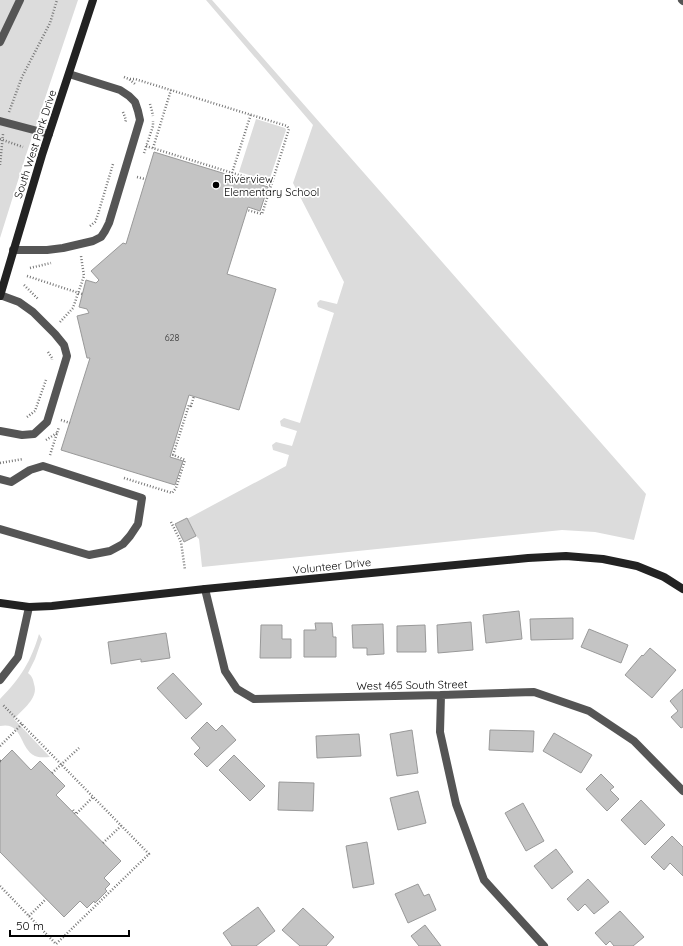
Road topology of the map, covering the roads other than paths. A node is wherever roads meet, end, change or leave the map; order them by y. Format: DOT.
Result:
graph roads {
  1 [pos="20,0"];
  2 [pos="93,0"];
  3 [pos="0,42"];
  4 [pos="69,74"];
  5 [pos="0,121"];
  6 [pos="49,134"];
  7 [pos="13,250"];
  8 [pos="0,295"];
  9 [pos="0,431"];
  10 [pos="0,479"];
  11 [pos="0,529"];
  12 [pos="205,589"];
  13 [pos="683,590"];
  14 [pos="0,603"];
  15 [pos="29,607"];
  16 [pos="0,680"];
  17 [pos="440,695"];
  18 [pos="683,791"];
  19 [pos="544,946"];
  1 -- 3 [label="street"];
  2 -- 4 [label="street, South West Park Drive"];
  4 -- 6 [label="street, South West Park Drive"];
  4 -- 7 [label="street"];
  5 -- 6 [label="street"];
  6 -- 7 [label="street, South West Park Drive"];
  7 -- 8 [label="street, South West Park Drive"];
  8 -- 9 [label="street"];
  10 -- 11 [label="street"];
  12 -- 13 [label="street, Volunteer Drive"];
  12 -- 15 [label="street, Volunteer Drive"];
  12 -- 17 [label="street, West 465 South Street"];
  14 -- 15 [label="street, Volunteer Drive"];
  15 -- 16 [label="street"];
  17 -- 18 [label="street, West 465 South Street"];
  17 -- 19 [label="street"];
}
